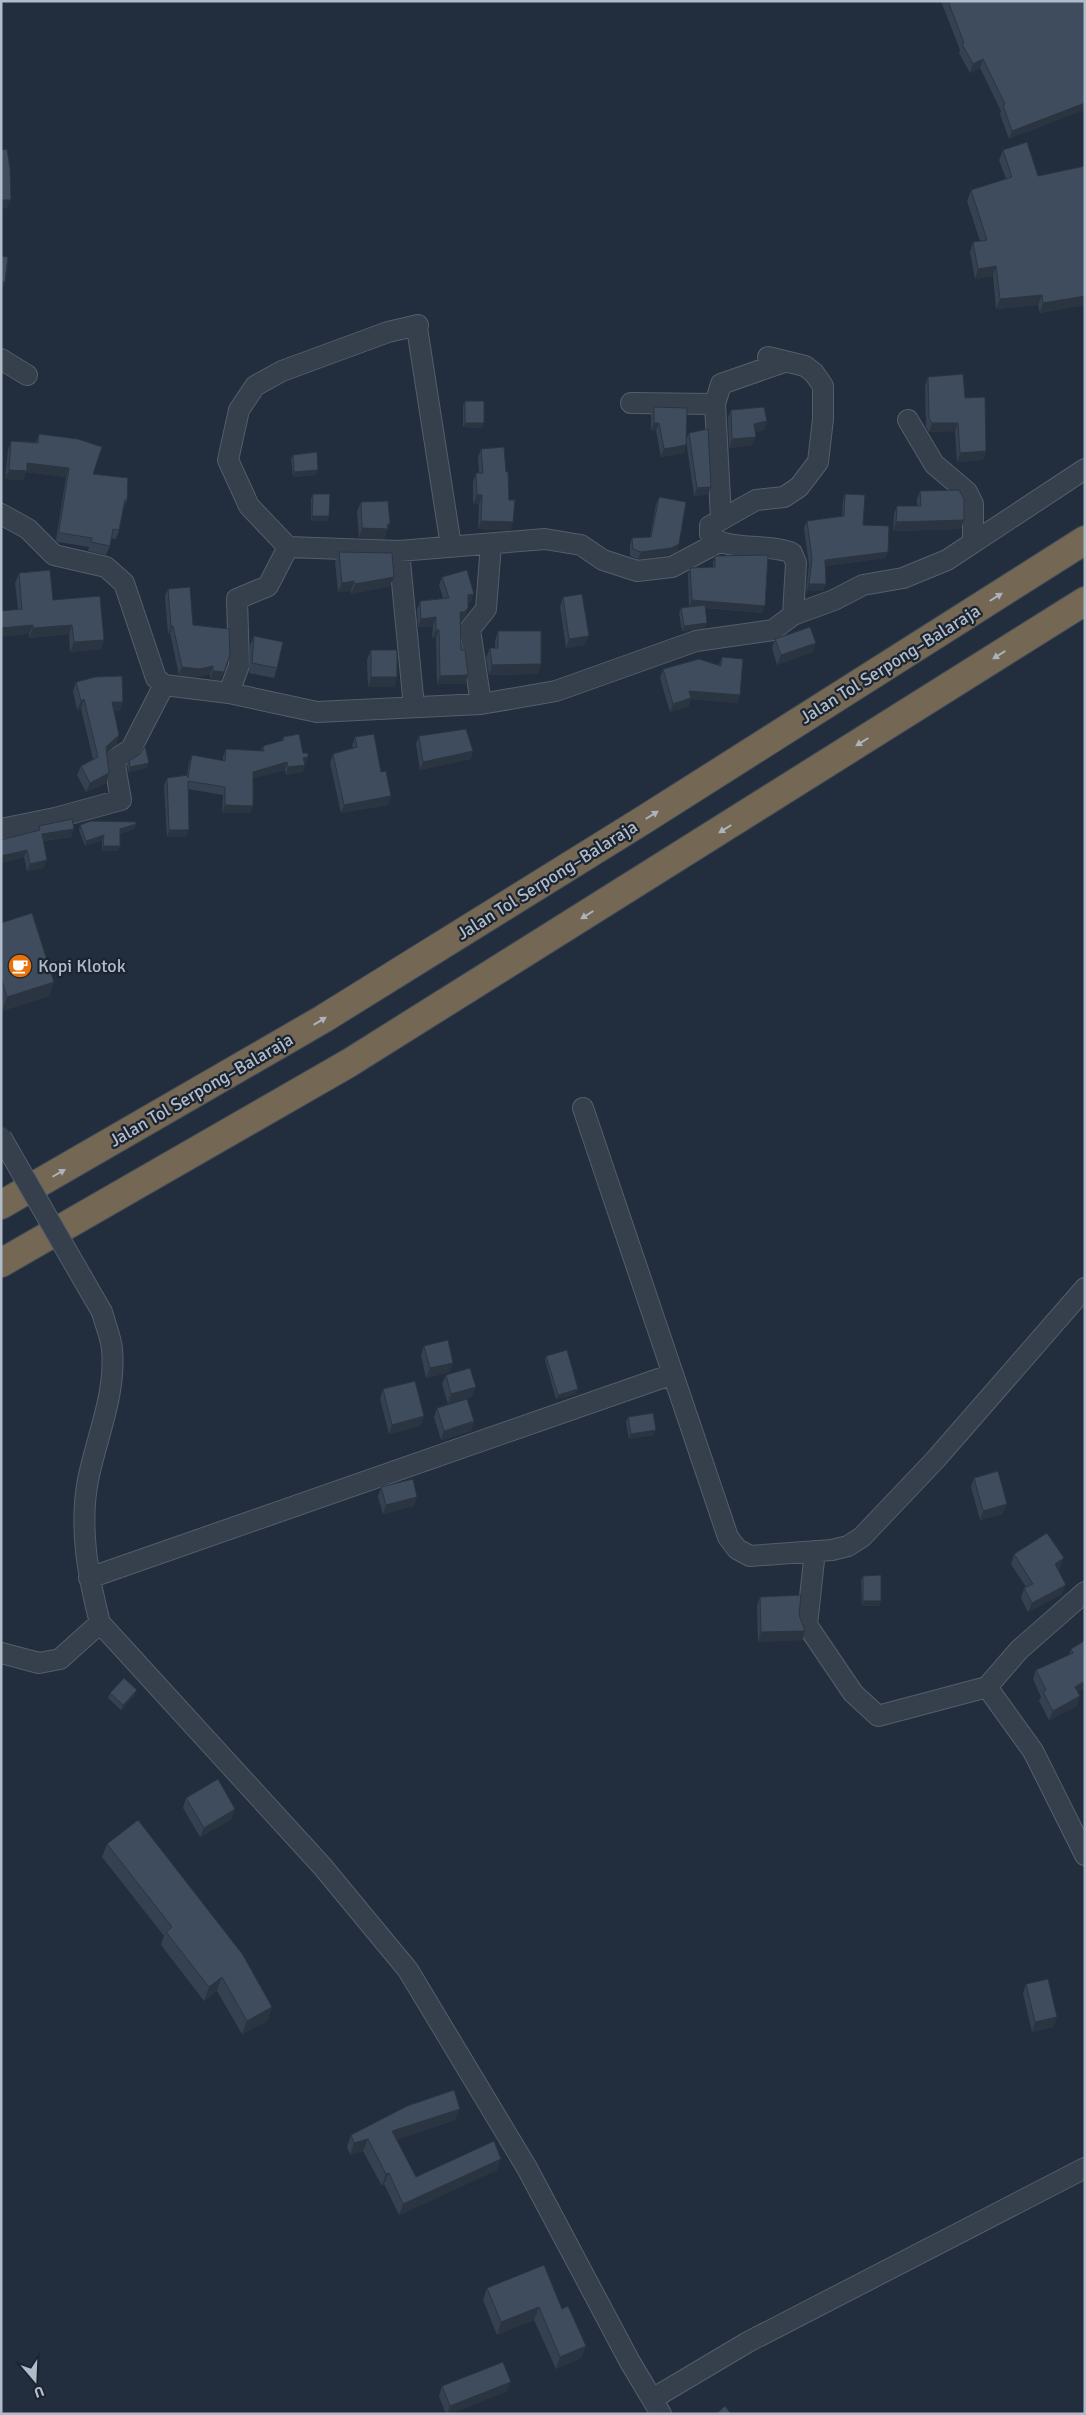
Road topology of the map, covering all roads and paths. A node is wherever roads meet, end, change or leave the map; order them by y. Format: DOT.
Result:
graph roads {
  1 [pos="1,359"];
  2 [pos="27,375"];
  3 [pos="631,403"];
  4 [pos="715,404"];
  5 [pos="908,420"];
  6 [pos="1085,469"];
  7 [pos="1,514"];
  8 [pos="721,518"];
  9 [pos="1085,540"];
  10 [pos="719,542"];
  11 [pos="973,542"];
  12 [pos="492,544"];
  13 [pos="451,546"];
  14 [pos="288,547"];
  15 [pos="399,551"];
  16 [pos="1085,601"];
  17 [pos="793,615"];
  18 [pos="164,685"];
  19 [pos="229,693"];
  20 [pos="481,704"];
  21 [pos="414,707"];
  22 [pos="1,829"];
  23 [pos="583,1108"];
  24 [pos="1,1137"];
  25 [pos="6,1202"];
  26 [pos="1,1263"];
  27 [pos="1085,1288"];
  28 [pos="673,1374"];
  29 [pos="815,1551"];
  30 [pos="89,1578"];
  31 [pos="1085,1592"];
  32 [pos="100,1623"];
  33 [pos="1,1653"];
  34 [pos="987,1687"];
  35 [pos="1085,1855"];
  36 [pos="1085,2168"];
  37 [pos="656,2406"];
  1 -- 2 [label="street"];
  3 -- 4 [label="street"];
  4 -- 8 [label="street"];
  4 -- 8 [label="street"];
  5 -- 11 [label="street"];
  6 -- 11 [label="street"];
  7 -- 18 [label="street"];
  8 -- 10 [label="street"];
  25 -- 9 [label="highway, Jalan Tol Serpong–Balaraja, one-way"];
  10 -- 12 [label="street"];
  10 -- 17 [label="street"];
  11 -- 17 [label="street"];
  12 -- 13 [label="street"];
  12 -- 20 [label="street"];
  13 -- 14 [label="street"];
  13 -- 15 [label="street"];
  14 -- 15 [label="street"];
  14 -- 19 [label="street"];
  15 -- 21 [label="street"];
  16 -- 26 [label="highway, one-way"];
  17 -- 20 [label="street"];
  18 -- 19 [label="street"];
  18 -- 22 [label="street"];
  19 -- 21 [label="street"];
  20 -- 21 [label="street"];
  23 -- 28 [label="street"];
  24 -- 30 [label="street, bridge"];
  27 -- 29 [label="street"];
  28 -- 29 [label="street"];
  28 -- 30 [label="street"];
  29 -- 34 [label="street"];
  30 -- 32 [label="street"];
  31 -- 34 [label="street"];
  32 -- 33 [label="street"];
  32 -- 37 [label="street"];
  34 -- 35 [label="street"];
  36 -- 37 [label="street"];
}
